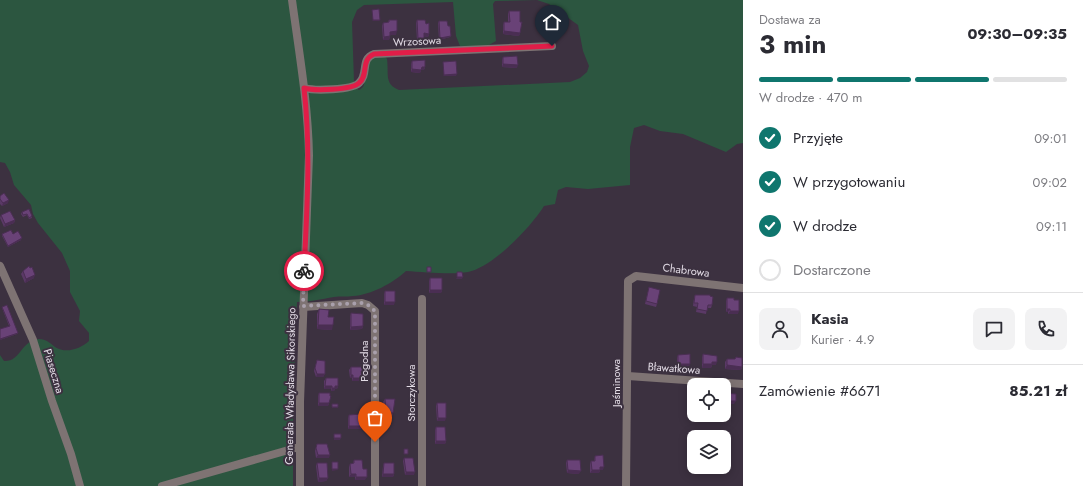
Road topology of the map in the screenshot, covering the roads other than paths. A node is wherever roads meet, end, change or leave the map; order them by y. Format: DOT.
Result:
graph roads {
  1 [pos="292,0"];
  2 [pos="552,46"];
  3 [pos="304,88"];
  4 [pos="0,266"];
  5 [pos="628,281"];
  6 [pos="743,288"];
  7 [pos="422,299"];
  8 [pos="303,306"];
  9 [pos="628,376"];
  10 [pos="743,384"];
  11 [pos="299,447"];
  12 [pos="80,486"];
  13 [pos="162,486"];
  14 [pos="300,486"];
  15 [pos="375,486"];
  16 [pos="422,486"];
  17 [pos="626,486"];
  1 -- 3 [label="street, Generała Władysława Sikorskiego"];
  2 -- 3 [label="street, Wrzosowa"];
  3 -- 8 [label="street, Generała Władysława Sikorskiego"];
  4 -- 12 [label="street, Piaseczna"];
  5 -- 6 [label="street, Chabrowa"];
  5 -- 9 [label="street, Jaśminowa"];
  7 -- 16 [label="street, Storczykowa"];
  8 -- 11 [label="street, Generała Władysława Sikorskiego"];
  8 -- 15 [label="street, Pogodna"];
  9 -- 10 [label="street, Bławatkowa"];
  9 -- 17 [label="street, Jaśminowa"];
  11 -- 13 [label="street"];
  11 -- 14 [label="street, Generała Władysława Sikorskiego"];
}
